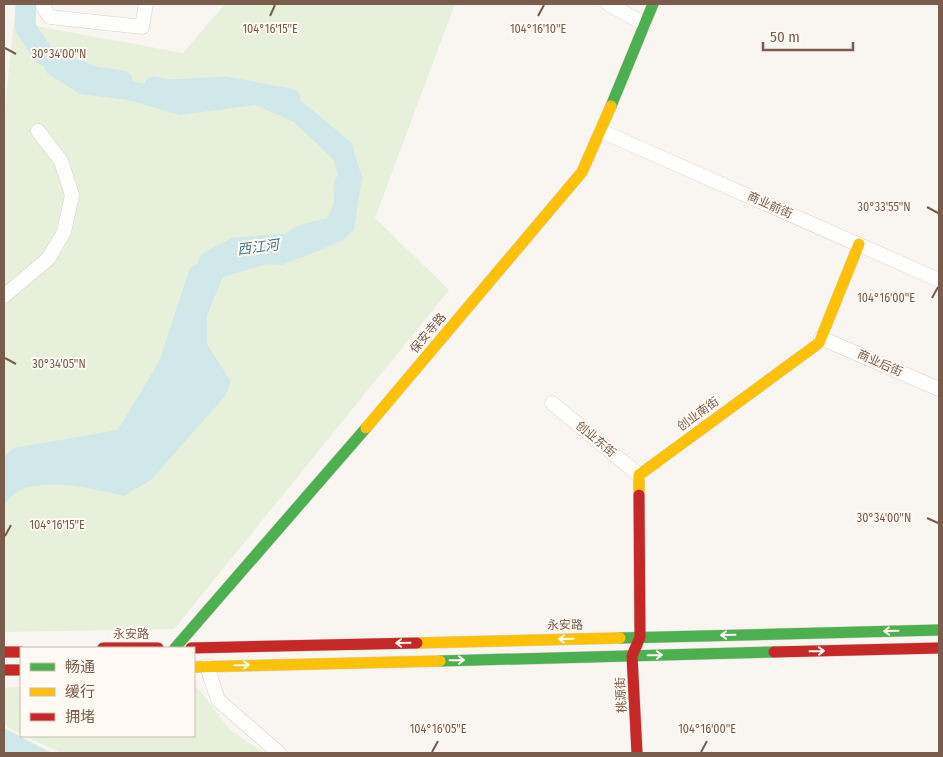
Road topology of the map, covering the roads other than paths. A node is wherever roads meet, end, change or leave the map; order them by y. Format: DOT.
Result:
graph roads {
  1 [pos="44,4"];
  2 [pos="146,4"];
  3 [pos="608,4"];
  4 [pos="653,4"];
  5 [pos="645,24"];
  6 [pos="38,131"];
  7 [pos="601,131"];
  8 [pos="859,244"];
  9 [pos="939,280"];
  10 [pos="4,296"];
  11 [pos="821,338"];
  12 [pos="939,389"];
  13 [pos="552,403"];
  14 [pos="639,475"];
  15 [pos="939,630"];
  16 [pos="640,637"];
  17 [pos="176,647"];
  18 [pos="195,648"];
  19 [pos="939,648"];
  20 [pos="4,652"];
  21 [pos="20,652"];
  22 [pos="632,656"];
  23 [pos="200,667"];
  24 [pos="4,670"];
  25 [pos="20,670"];
  26 [pos="279,753"];
  27 [pos="637,753"];
  1 -- 2 [label="street"];
  3 -- 5 [label="street"];
  4 -- 5 [label="street, 保安寺路"];
  5 -- 7 [label="street, 保安寺路"];
  6 -- 10 [label="street"];
  7 -- 8 [label="street, 商业前街"];
  7 -- 17 [label="street, 保安寺路"];
  8 -- 9 [label="street, 商业前街"];
  8 -- 11 [label="street, 创业南街"];
  11 -- 12 [label="street, 商业后街"];
  11 -- 14 [label="street, 创业南街"];
  13 -- 14 [label="street, 创业东街"];
  14 -- 16 [label="street"];
  15 -- 16 [label="street, 永安路, one-way"];
  16 -- 18 [label="street, 永安路, one-way"];
  16 -- 22 [label="street, 桃源街"];
  22 -- 19 [label="street, one-way"];
  20 -- 21 [label="street"];
  23 -- 22 [label="street, one-way"];
  22 -- 27 [label="street, 桃源街"];
  23 -- 26 [label="street"];
  24 -- 25 [label="street"];
}
